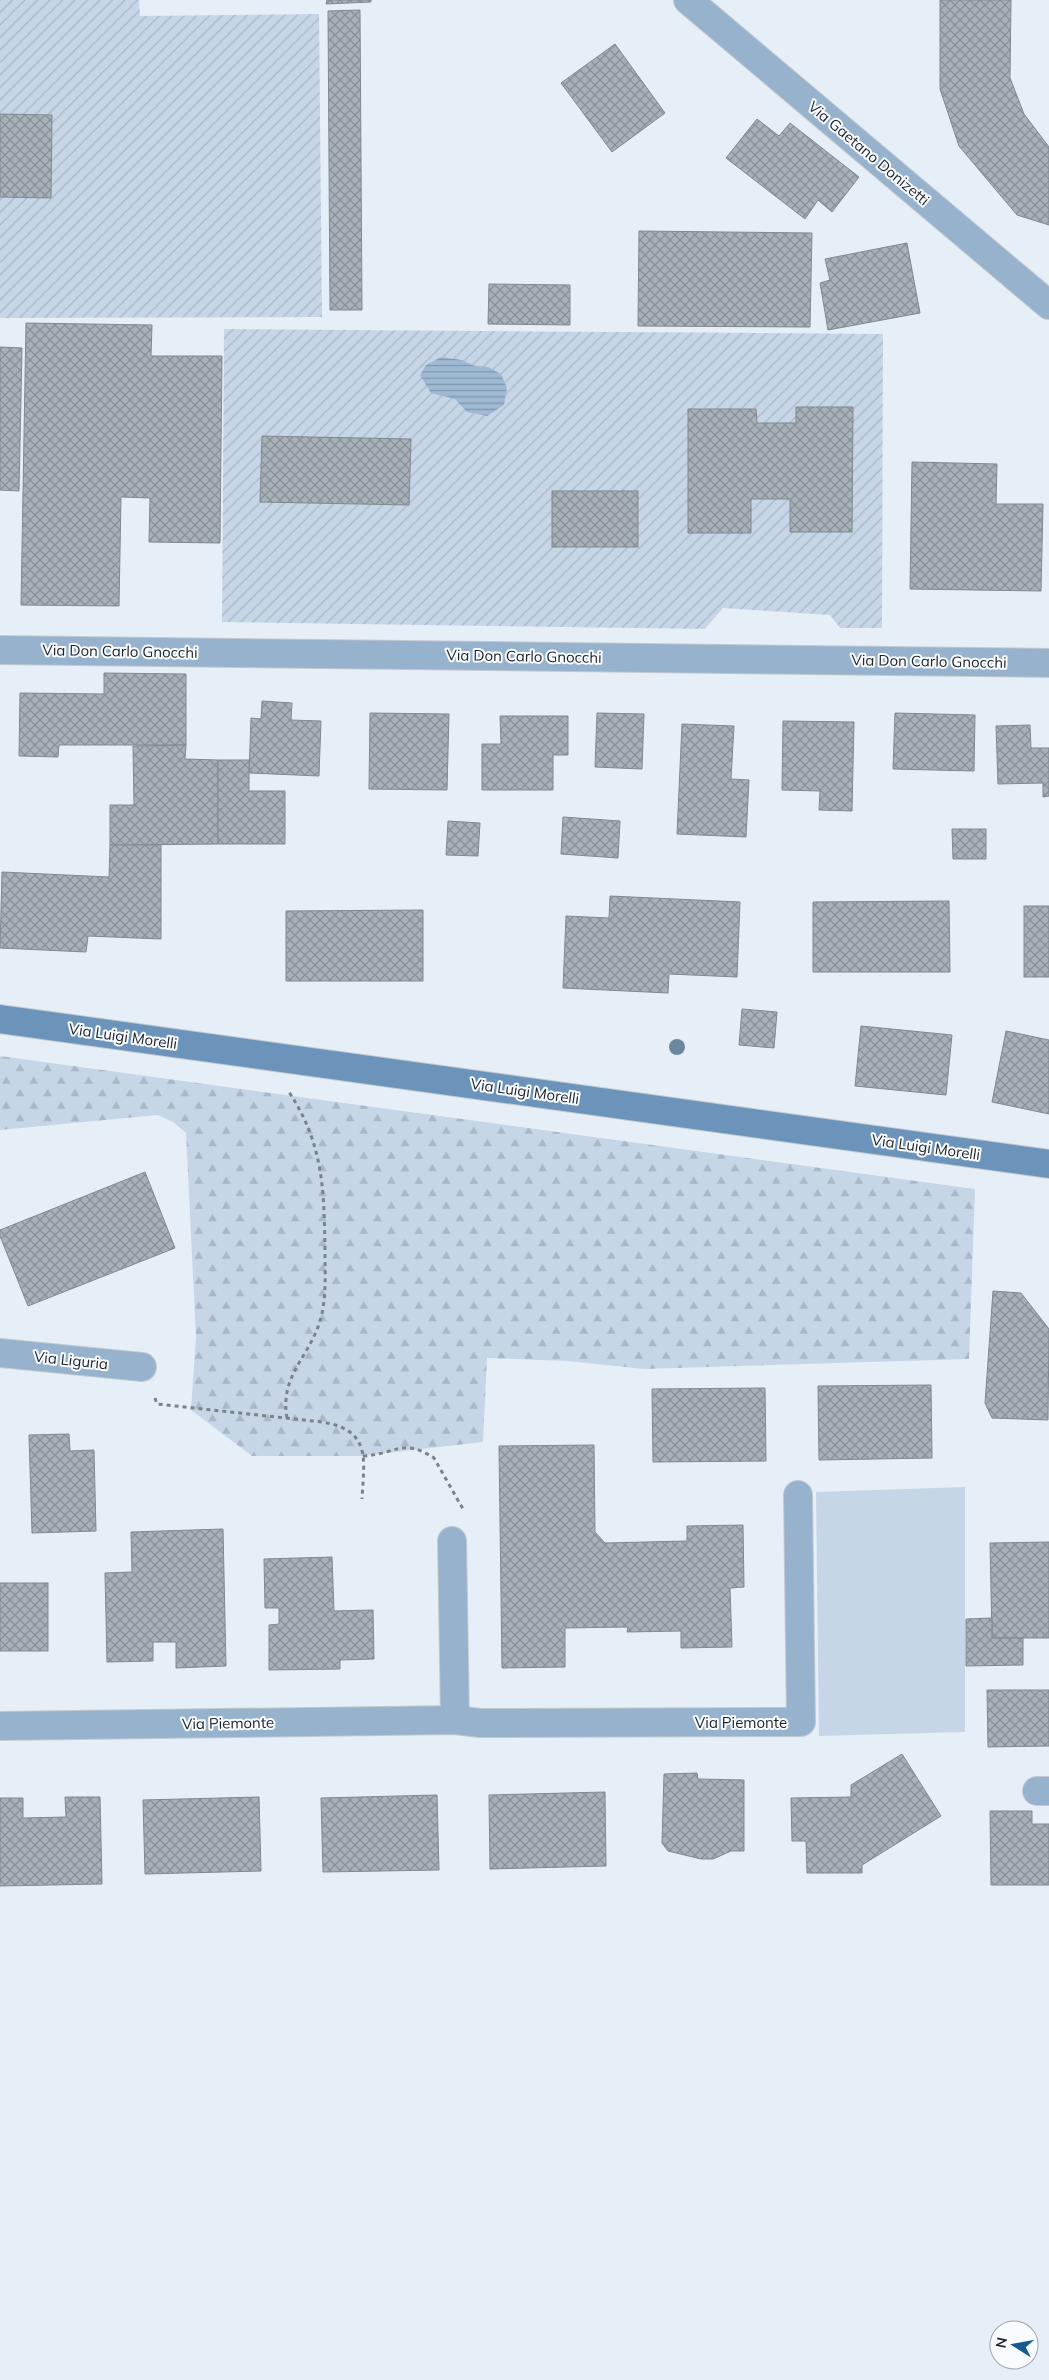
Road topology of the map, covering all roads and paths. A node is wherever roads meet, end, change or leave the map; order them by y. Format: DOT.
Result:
graph roads {
  1 [pos="688,0"];
  2 [pos="1049,305"];
  3 [pos="0,650"];
  4 [pos="1049,663"];
  5 [pos="0,1019"];
  6 [pos="285,1087"];
  7 [pos="1049,1164"];
  8 [pos="0,1353"];
  9 [pos="142,1367"];
  10 [pos="287,1418"];
  11 [pos="363,1456"];
  12 [pos="798,1495"];
  13 [pos="362,1499"];
  14 [pos="466,1517"];
  15 [pos="452,1542"];
  16 [pos="455,1720"];
  17 [pos="0,1726"];
  1 -- 2 [label="street, Via Gaetano Donizetti"];
  3 -- 4 [label="street, Via Don Carlo Gnocchi"];
  5 -- 7 [label="street, Via Luigi Morelli"];
  6 -- 10 [label="path"];
  8 -- 9 [label="street, Via Liguria"];
  9 -- 10 [label="path"];
  10 -- 11 [label="path"];
  11 -- 13 [label="path"];
  11 -- 14 [label="path"];
  12 -- 16 [label="street, Via Piemonte"];
  15 -- 16 [label="street"];
  16 -- 17 [label="street, Via Piemonte"];
}
